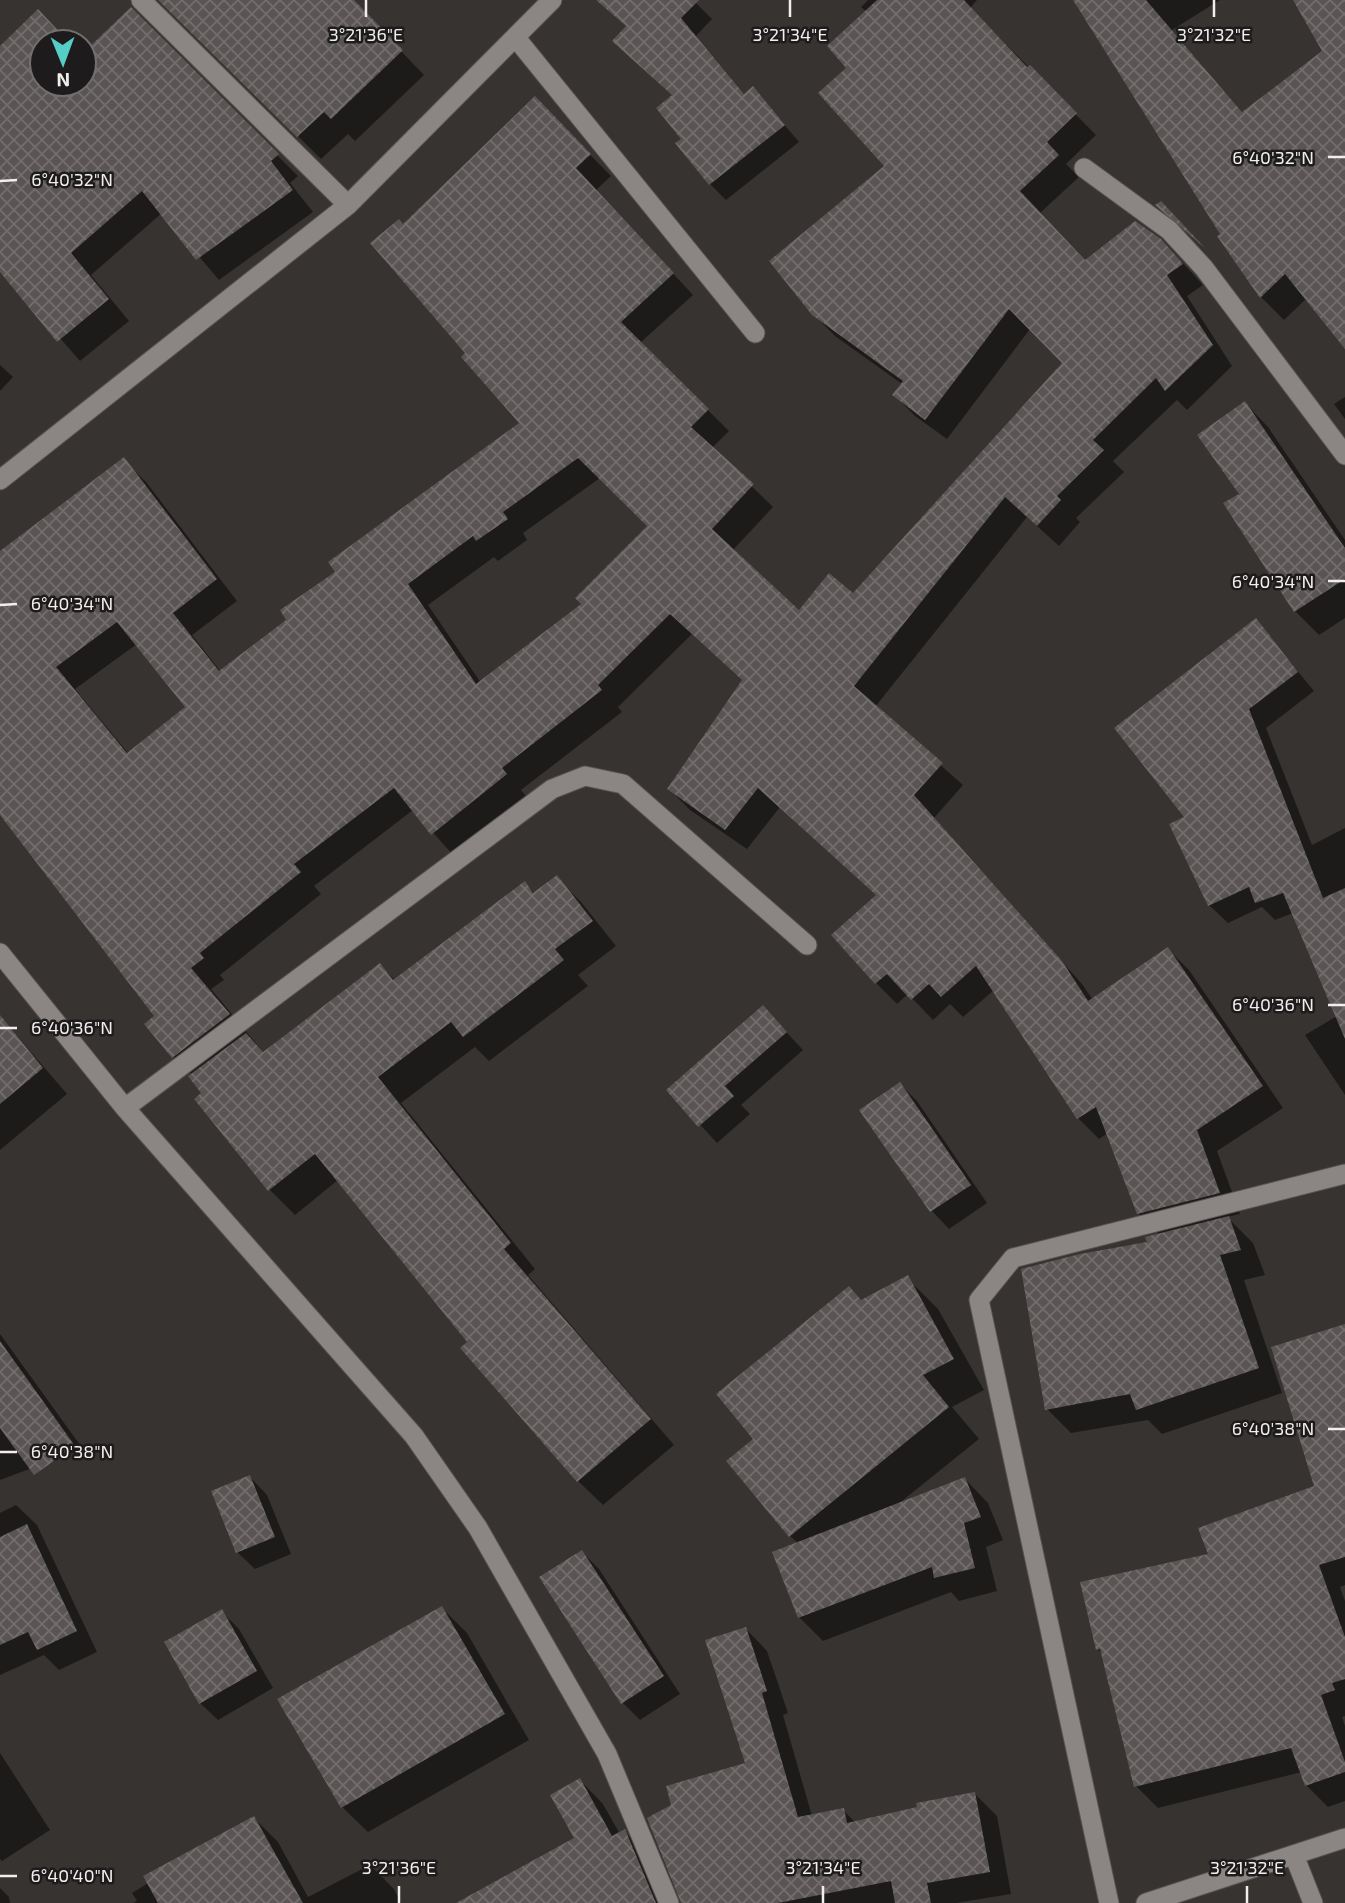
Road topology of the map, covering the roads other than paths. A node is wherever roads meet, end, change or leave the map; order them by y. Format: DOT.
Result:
graph roads {
  1 [pos="141,0"];
  2 [pos="552,0"];
  3 [pos="516,38"];
  4 [pos="1084,168"];
  5 [pos="348,205"];
  6 [pos="755,333"];
  7 [pos="1345,455"];
  8 [pos="0,480"];
  9 [pos="807,945"];
  10 [pos="0,953"];
  11 [pos="125,1108"];
  12 [pos="1345,1174"];
  13 [pos="1345,1838"];
  14 [pos="1294,1855"];
  15 [pos="669,1903"];
  16 [pos="1109,1903"];
  17 [pos="1146,1903"];
  18 [pos="1313,1903"];
  1 -- 5 [label="street"];
  2 -- 3 [label="street"];
  3 -- 5 [label="street"];
  3 -- 6 [label="street"];
  4 -- 7 [label="street"];
  5 -- 8 [label="street"];
  9 -- 11 [label="street"];
  10 -- 11 [label="street"];
  11 -- 15 [label="street"];
  12 -- 16 [label="street"];
  13 -- 14 [label="street"];
  14 -- 17 [label="street"];
  14 -- 18 [label="street"];
}
